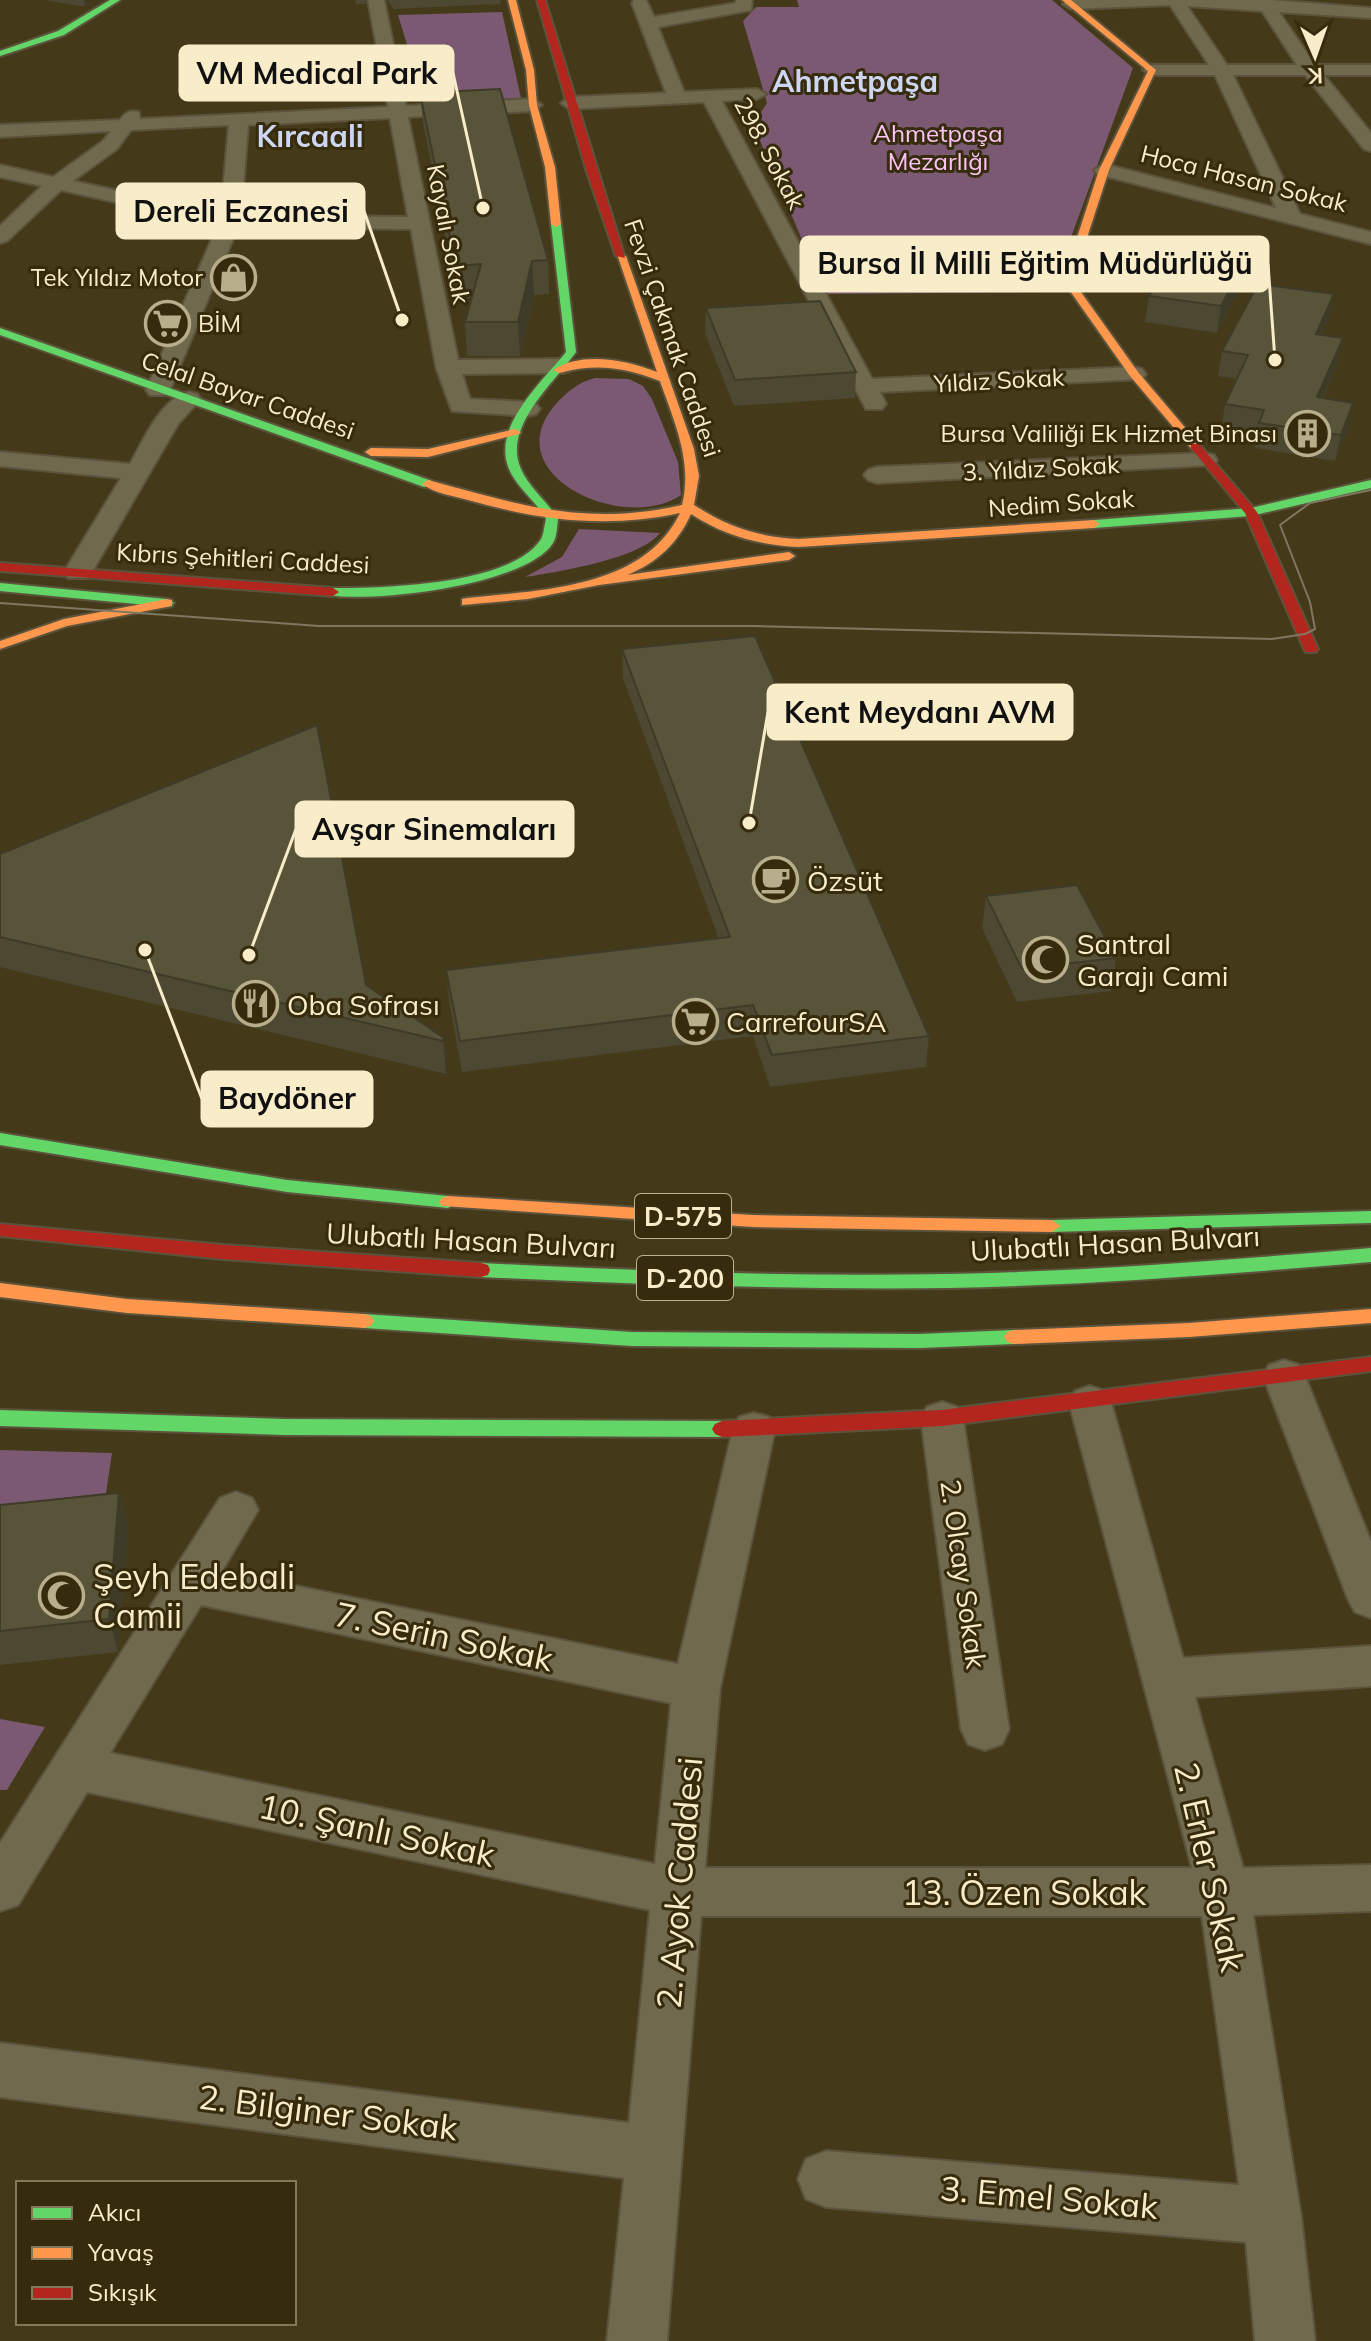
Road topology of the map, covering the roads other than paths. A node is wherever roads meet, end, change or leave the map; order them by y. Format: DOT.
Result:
graph roads {
  1 [pos="116,0"];
  2 [pos="376,0"];
  3 [pos="512,0"];
  4 [pos="541,0"];
  5 [pos="639,0"];
  6 [pos="1175,0"];
  7 [pos="1068,2"];
  8 [pos="1264,2"];
  9 [pos="745,3"];
  10 [pos="1342,11"];
  11 [pos="1371,13"];
  12 [pos="649,23"];
  13 [pos="0,43"];
  14 [pos="21,49"];
  15 [pos="1357,49"];
  16 [pos="0,54"];
  17 [pos="1221,69"];
  18 [pos="1309,69"];
  19 [pos="1152,70"];
  20 [pos="1370,70"];
  21 [pos="757,94"];
  22 [pos="710,96"];
  23 [pos="677,97"];
  24 [pos="570,103"];
  25 [pos="533,105"];
  26 [pos="399,112"];
  27 [pos="133,116"];
  28 [pos="239,120"];
  29 [pos="0,131"];
  30 [pos="1371,145"];
  31 [pos="1104,170"];
  32 [pos="0,171"];
  33 [pos="56,184"];
  34 [pos="1290,215"];
  35 [pos="230,221"];
  36 [pos="420,223"];
  37 [pos="0,237"];
  38 [pos="1371,238"];
  39 [pos="0,331"];
  40 [pos="448,367"];
  41 [pos="560,368"];
  42 [pos="1134,374"];
  43 [pos="662,378"];
  44 [pos="158,390"];
  45 [pos="869,395"];
  46 [pos="189,399"];
  47 [pos="521,420"];
  48 [pos="306,441"];
  49 [pos="0,459"];
  50 [pos="1205,460"];
  51 [pos="137,472"];
  52 [pos="877,475"];
  53 [pos="1371,484"];
  54 [pos="689,507"];
  55 [pos="1251,512"];
  56 [pos="552,518"];
  57 [pos="873,540"];
  58 [pos="0,567"];
  59 [pos="78,572"];
  60 [pos="603,582"];
  61 [pos="0,587"];
  62 [pos="445,604"];
  63 [pos="313,609"];
  64 [pos="371,610"];
  65 [pos="0,645"];
  66 [pos="1311,649"];
  67 [pos="0,1139"];
  68 [pos="1371,1217"];
  69 [pos="0,1230"];
  70 [pos="1371,1255"];
  71 [pos="0,1290"];
  72 [pos="1371,1316"];
  73 [pos="1371,1364"];
  74 [pos="1284,1376"];
  75 [pos="1090,1402"];
  76 [pos="0,1418"];
  77 [pos="942,1418"];
  78 [pos="754,1429"];
  79 [pos="236,1510"];
  80 [pos="192,1584"];
  81 [pos="1371,1599"];
  82 [pos="1371,1666"];
  83 [pos="1164,1679"];
  84 [pos="696,1688"];
  85 [pos="985,1729"];
  86 [pos="76,1768"];
  87 [pos="0,1888"];
  88 [pos="1371,1888"];
  89 [pos="677,1892"];
  90 [pos="1224,1892"];
  91 [pos="0,2070"];
  92 [pos="656,2154"];
  93 [pos="826,2179"];
  94 [pos="1272,2216"];
  95 [pos="637,2341"];
  96 [pos="1285,2341"];
  1 -- 14 [label="main road"];
  2 -- 26 [label="street, Kayalı Sokak"];
  3 -- 25 [label="main road"];
  4 -- 24 [label="main road, Fevzi Çakmak Caddesi"];
  5 -- 12 [label="street"];
  6 -- 7 [label="street"];
  6 -- 8 [label="street"];
  6 -- 17 [label="street"];
  7 -- 19 [label="main road"];
  8 -- 10 [label="street"];
  8 -- 18 [label="street"];
  9 -- 12 [label="street"];
  10 -- 11 [label="street"];
  12 -- 23 [label="street"];
  13 -- 14 [label="street"];
  14 -- 16 [label="main road"];
  15 -- 20 [label="street"];
  17 -- 18 [label="street"];
  17 -- 19 [label="street"];
  17 -- 34 [label="street"];
  18 -- 20 [label="street"];
  18 -- 30 [label="street"];
  19 -- 31 [label="main road"];
  21 -- 22 [label="street, 298. Sokak"];
  22 -- 23 [label="street, 298. Sokak"];
  22 -- 45 [label="street, 298. Sokak"];
  23 -- 24 [label="street, 298. Sokak"];
  24 -- 43 [label="main road, Fevzi Çakmak Caddesi"];
  25 -- 26 [label="street"];
  25 -- 41 [label="main road"];
  26 -- 28 [label="street"];
  26 -- 36 [label="street, Kayalı Sokak"];
  27 -- 28 [label="street"];
  27 -- 29 [label="street"];
  27 -- 33 [label="street"];
  28 -- 35 [label="street"];
  31 -- 34 [label="street, Hoca Hasan Sokak"];
  31 -- 42 [label="main road"];
  32 -- 33 [label="street"];
  33 -- 35 [label="street"];
  33 -- 37 [label="street"];
  34 -- 38 [label="street, Hoca Hasan Sokak"];
  35 -- 36 [label="street"];
  35 -- 44 [label="street"];
  36 -- 40 [label="street, Kayalı Sokak"];
  39 -- 44 [label="main road, Celal Bayar Caddesi"];
  40 -- 41 [label="street"];
  40 -- 47 [label="street, Kayalı Sokak"];
  41 -- 43 [label="main road"];
  41 -- 47 [label="main road"];
  42 -- 45 [label="street, Yıldız Sokak"];
  42 -- 50 [label="main road"];
  43 -- 54 [label="main road, Fevzi Çakmak Caddesi"];
  44 -- 46 [label="main road, Celal Bayar Caddesi"];
  46 -- 48 [label="main road, Celal Bayar Caddesi"];
  46 -- 51 [label="street"];
  47 -- 48 [label="main road"];
  47 -- 56 [label="main road"];
  48 -- 56 [label="main road, Celal Bayar Caddesi"];
  49 -- 51 [label="street"];
  50 -- 52 [label="street, 3. Yıldız Sokak"];
  50 -- 55 [label="main road"];
  51 -- 59 [label="street"];
  53 -- 55 [label="main road, Nedim Sokak"];
  54 -- 56 [label="main road"];
  54 -- 57 [label="main road"];
  54 -- 60 [label="main road"];
  55 -- 57 [label="main road, Nedim Sokak"];
  55 -- 66 [label="main road"];
  56 -- 59 [label="main road, Kıbrıs Şehitleri Caddesi"];
  57 -- 60 [label="main road"];
  58 -- 59 [label="main road, Kıbrıs Şehitleri Caddesi"];
  60 -- 62 [label="main road"];
  61 -- 65 [label="main road"];
  63 -- 64 [label="main road"];
  67 -- 68 [label="main road, D-575"];
  69 -- 70 [label="main road, Ulubatlı Hasan Bulvarı / D-200"];
  71 -- 72 [label="main road, D-200"];
  73 -- 74 [label="main road"];
  74 -- 75 [label="main road"];
  74 -- 81 [label="street"];
  75 -- 77 [label="main road"];
  75 -- 83 [label="street, 2. Erler Sokak"];
  76 -- 78 [label="main road"];
  77 -- 78 [label="main road"];
  77 -- 85 [label="street, 2. Olcay Sokak"];
  78 -- 84 [label="street, 2. Ayok Caddesi"];
  79 -- 80 [label="street"];
  80 -- 84 [label="street, 7. Serin Sokak"];
  80 -- 86 [label="street"];
  82 -- 83 [label="street"];
  83 -- 90 [label="street, 2. Erler Sokak"];
  84 -- 89 [label="street, 2. Ayok Caddesi"];
  86 -- 87 [label="street"];
  86 -- 89 [label="street, 10. Şanlı Sokak"];
  88 -- 90 [label="street, 13. Özen Sokak"];
  89 -- 90 [label="street, 13. Özen Sokak"];
  89 -- 92 [label="street, 2. Ayok Caddesi"];
  90 -- 94 [label="street, 2. Erler Sokak"];
  91 -- 92 [label="street, 2. Bilginer Sokak"];
  92 -- 95 [label="street, 2. Ayok Caddesi"];
  93 -- 94 [label="street, 3. Emel Sokak"];
  94 -- 96 [label="street, 2. Erler Sokak"];
}
